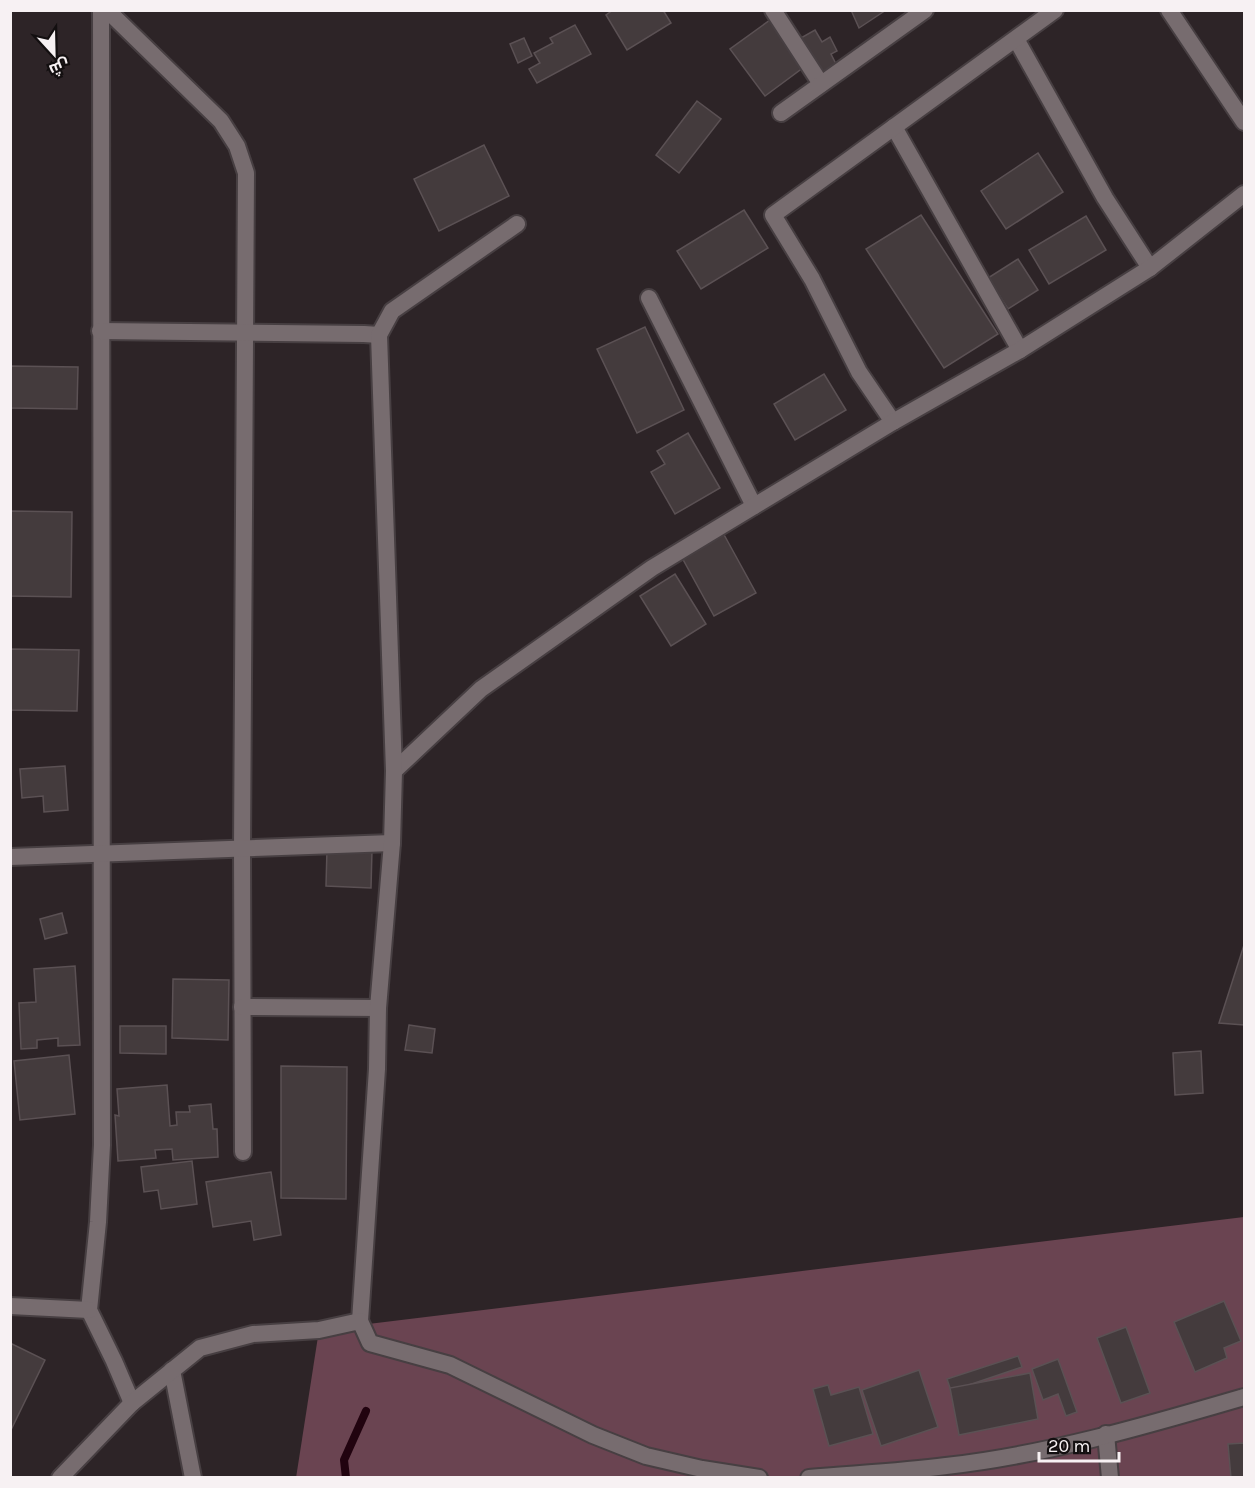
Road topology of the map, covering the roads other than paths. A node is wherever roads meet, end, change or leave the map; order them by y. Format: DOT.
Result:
graph roads {
  1 [pos="101,10"];
  2 [pos="107,10"];
  3 [pos="773,10"];
  4 [pos="925,10"];
  5 [pos="1055,10"];
  6 [pos="1168,10"];
  7 [pos="1016,39"];
  8 [pos="821,84"];
  9 [pos="781,113"];
  10 [pos="1245,122"];
  11 [pos="894,127"];
  12 [pos="1245,194"];
  13 [pos="517,224"];
  14 [pos="1150,268"];
  15 [pos="649,298"];
  16 [pos="100,332"];
  17 [pos="246,333"];
  18 [pos="379,336"];
  19 [pos="1020,350"];
  20 [pos="893,422"];
  21 [pos="754,506"];
  22 [pos="394,771"];
  23 [pos="392,843"];
  24 [pos="242,849"];
  25 [pos="102,855"];
  26 [pos="10,857"];
  27 [pos="242,1007"];
  28 [pos="378,1008"];
  29 [pos="243,1152"];
  30 [pos="10,1306"];
  31 [pos="89,1310"];
  32 [pos="360,1321"];
  33 [pos="172,1370"];
  34 [pos="1245,1397"];
  35 [pos="132,1403"];
  36 [pos="1106,1434"];
  37 [pos="722,1475"];
  38 [pos="60,1478"];
  39 [pos="193,1478"];
  40 [pos="759,1478"];
  41 [pos="810,1478"];
  42 [pos="1110,1478"];
  1 -- 16 [label="street"];
  2 -- 17 [label="street"];
  3 -- 8 [label="street"];
  4 -- 8 [label="street"];
  5 -- 7 [label="street"];
  6 -- 10 [label="street"];
  7 -- 11 [label="street"];
  7 -- 14 [label="street"];
  8 -- 9 [label="street"];
  11 -- 19 [label="street"];
  11 -- 20 [label="street"];
  12 -- 14 [label="street"];
  13 -- 18 [label="street"];
  14 -- 19 [label="street"];
  15 -- 21 [label="street"];
  16 -- 17 [label="street"];
  16 -- 25 [label="street"];
  17 -- 18 [label="street"];
  17 -- 24 [label="street"];
  18 -- 22 [label="street"];
  19 -- 20 [label="street"];
  20 -- 21 [label="street"];
  21 -- 22 [label="street"];
  22 -- 23 [label="street"];
  23 -- 24 [label="street"];
  23 -- 28 [label="street"];
  24 -- 25 [label="street"];
  24 -- 27 [label="street"];
  25 -- 26 [label="street"];
  25 -- 31 [label="street"];
  27 -- 28 [label="street"];
  27 -- 29 [label="street"];
  28 -- 32 [label="street"];
  30 -- 31 [label="street"];
  31 -- 35 [label="street"];
  32 -- 33 [label="street"];
  32 -- 37 [label="street"];
  33 -- 35 [label="street"];
  33 -- 39 [label="street"];
  34 -- 36 [label="street"];
  35 -- 38 [label="street"];
  36 -- 41 [label="street"];
  36 -- 42 [label="street"];
  37 -- 40 [label="street"];
}
